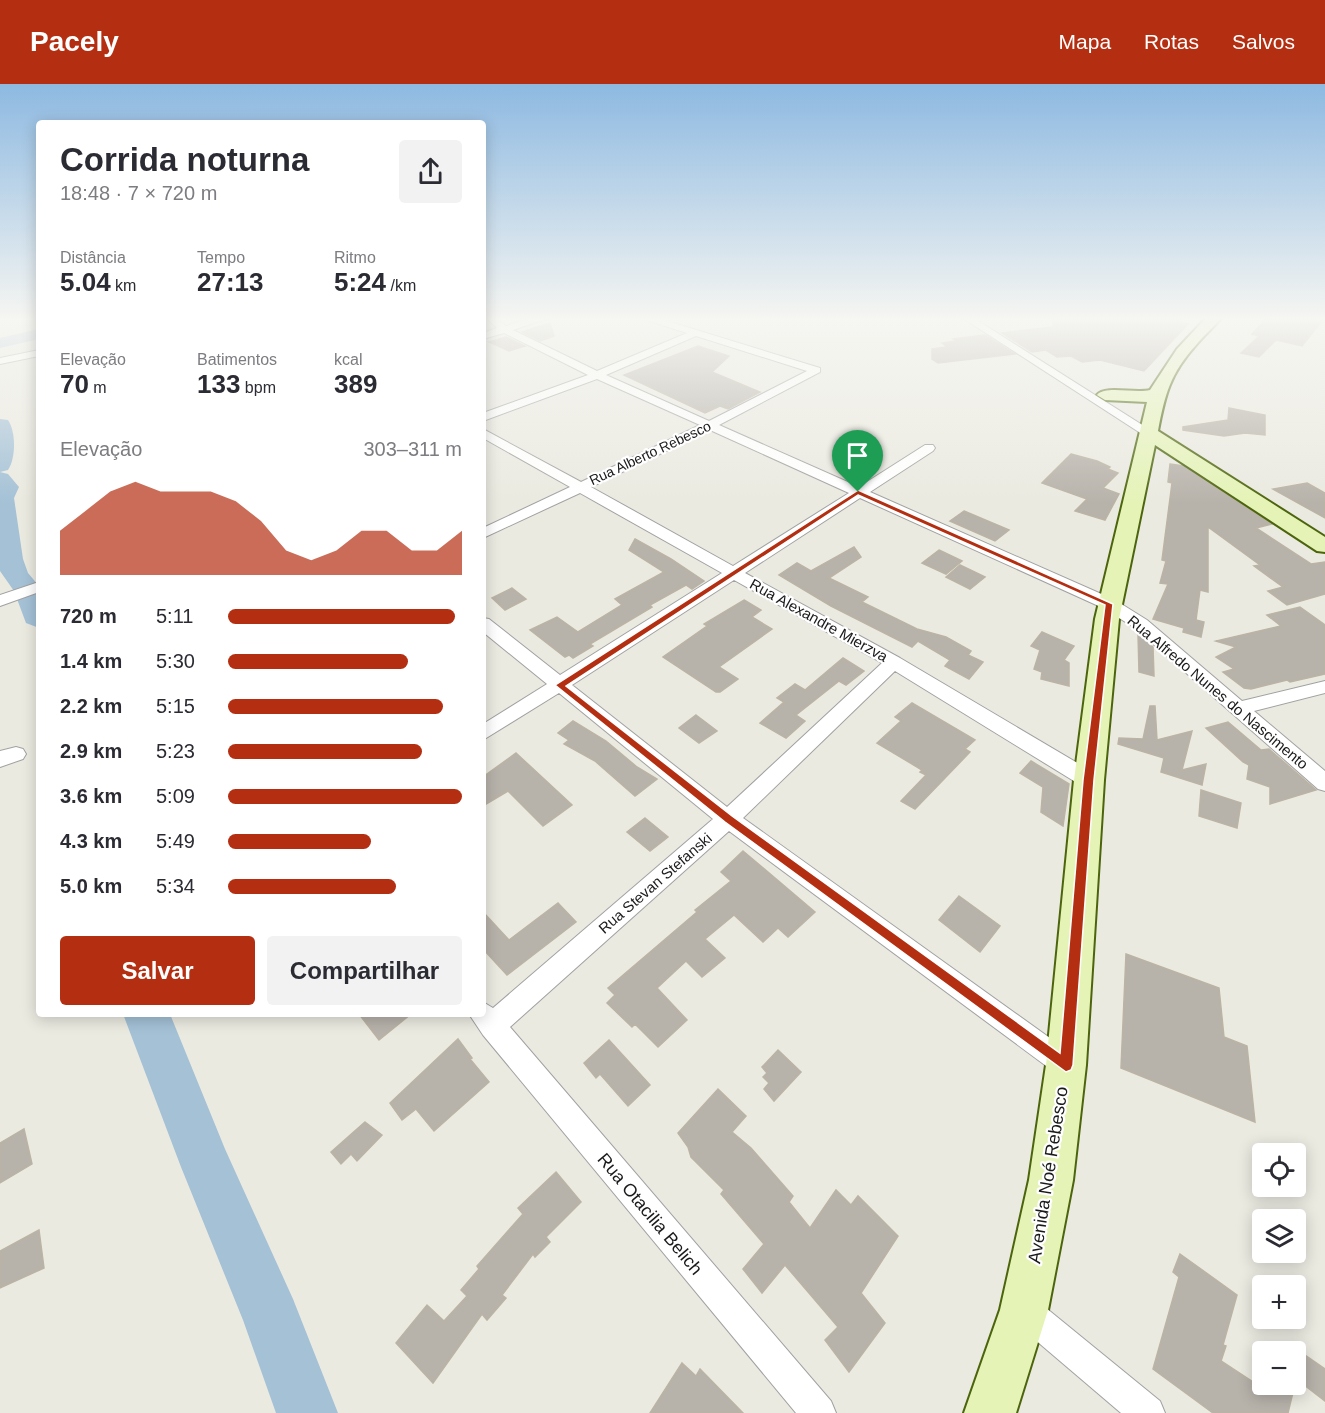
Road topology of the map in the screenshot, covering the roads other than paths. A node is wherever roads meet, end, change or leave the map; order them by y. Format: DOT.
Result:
graph roads {
  1 [pos="586,379"];
  2 [pos="606,379"];
  3 [pos="799,379"];
  4 [pos="1072,379"];
  5 [pos="1078,379"];
  6 [pos="1163,379"];
  7 [pos="1157,393"];
  8 [pos="1105,395"];
  9 [pos="486,416"];
  10 [pos="710,425"];
  11 [pos="1150,428"];
  12 [pos="486,434"];
  13 [pos="929,448"];
  14 [pos="579,487"];
  15 [pos="858,492"];
  16 [pos="1325,532"];
  17 [pos="486,533"];
  18 [pos="1325,546"];
  19 [pos="733,571"];
  20 [pos="36,588"];
  21 [pos="0,601"];
  22 [pos="1109,604"];
  23 [pos="486,625"];
  24 [pos="894,662"];
  25 [pos="559,685"];
  26 [pos="1325,687"];
  27 [pos="1240,708"];
  28 [pos="486,731"];
  29 [pos="1089,780"];
  30 [pos="1325,783"];
  31 [pos="728,819"];
  32 [pos="487,1020"];
  33 [pos="1066,1065"];
  34 [pos="1024,1310"];
  35 [pos="819,1413"];
  36 [pos="990,1413"];
  37 [pos="1148,1413"];
  1 -- 9 [label="street"];
  2 -- 10 [label="street, Rua Alfredo Nunes do Nascimento"];
  3 -- 10 [label="street, Rua Alberto Rebesco"];
  4 -- 11 [label="street"];
  5 -- 8 [label="street"];
  6 -- 7 [label="main road, Avenida Noé Rebesco"];
  7 -- 8 [label="main road"];
  7 -- 11 [label="main road, Avenida Noé Rebesco"];
  8 -- 11 [label="street"];
  10 -- 14 [label="street, Rua Alberto Rebesco"];
  10 -- 15 [label="street, Rua Alfredo Nunes do Nascimento"];
  11 -- 16 [label="main road"];
  11 -- 18 [label="main road"];
  11 -- 22 [label="main road, Avenida Noé Rebesco"];
  12 -- 14 [label="street, Rua Alexandre Mierzva"];
  13 -- 15 [label="street"];
  14 -- 17 [label="street, Rua Alberto Rebesco"];
  14 -- 19 [label="street, Rua Alexandre Mierzva"];
  15 -- 19 [label="street"];
  15 -- 22 [label="street, Rua Alfredo Nunes do Nascimento"];
  19 -- 24 [label="street, Rua Alexandre Mierzva"];
  19 -- 25 [label="street"];
  20 -- 21 [label="street"];
  22 -- 27 [label="street, Rua Alfredo Nunes do Nascimento"];
  22 -- 29 [label="main road, Avenida Noé Rebesco"];
  23 -- 25 [label="street"];
  24 -- 29 [label="street, Rua Alexandre Mierzva"];
  24 -- 31 [label="street, Rua Stevan Stefanski"];
  25 -- 28 [label="street"];
  25 -- 31 [label="street"];
  26 -- 27 [label="street"];
  27 -- 30 [label="street, Rua Alfredo Nunes do Nascimento"];
  29 -- 33 [label="main road, Avenida Noé Rebesco"];
  31 -- 32 [label="street, Rua Stevan Stefanski"];
  31 -- 33 [label="street"];
  32 -- 35 [label="street, Rua Otacilia Belich"];
  33 -- 34 [label="main road, Avenida Noé Rebesco"];
  34 -- 36 [label="main road, Avenida Noé Rebesco"];
  34 -- 37 [label="street"];
}
